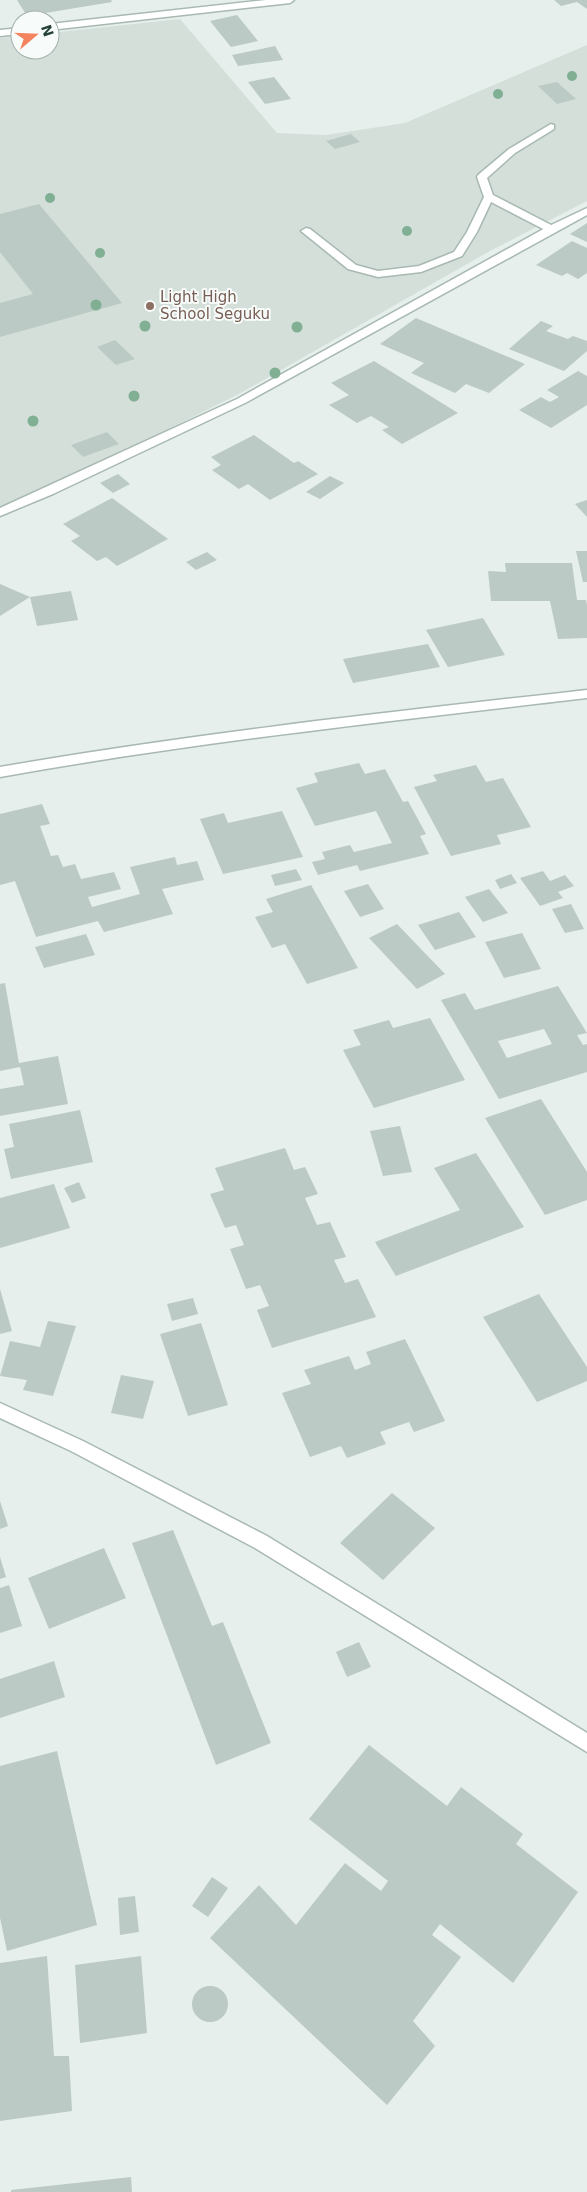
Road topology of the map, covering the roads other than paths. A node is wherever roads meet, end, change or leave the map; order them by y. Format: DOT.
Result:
graph roads {
  1 [pos="290,0"];
  2 [pos="60,26"];
  3 [pos="551,127"];
  4 [pos="488,197"];
  5 [pos="587,211"];
  6 [pos="551,229"];
  7 [pos="306,231"];
  8 [pos="0,512"];
  9 [pos="587,694"];
  10 [pos="0,772"];
  11 [pos="0,1410"];
  12 [pos="587,1743"];
  1 -- 2 [label="street"];
  3 -- 4 [label="street"];
  4 -- 6 [label="street"];
  4 -- 7 [label="street"];
  5 -- 6 [label="street"];
  6 -- 8 [label="street"];
  9 -- 10 [label="street"];
  11 -- 12 [label="street"];
}
